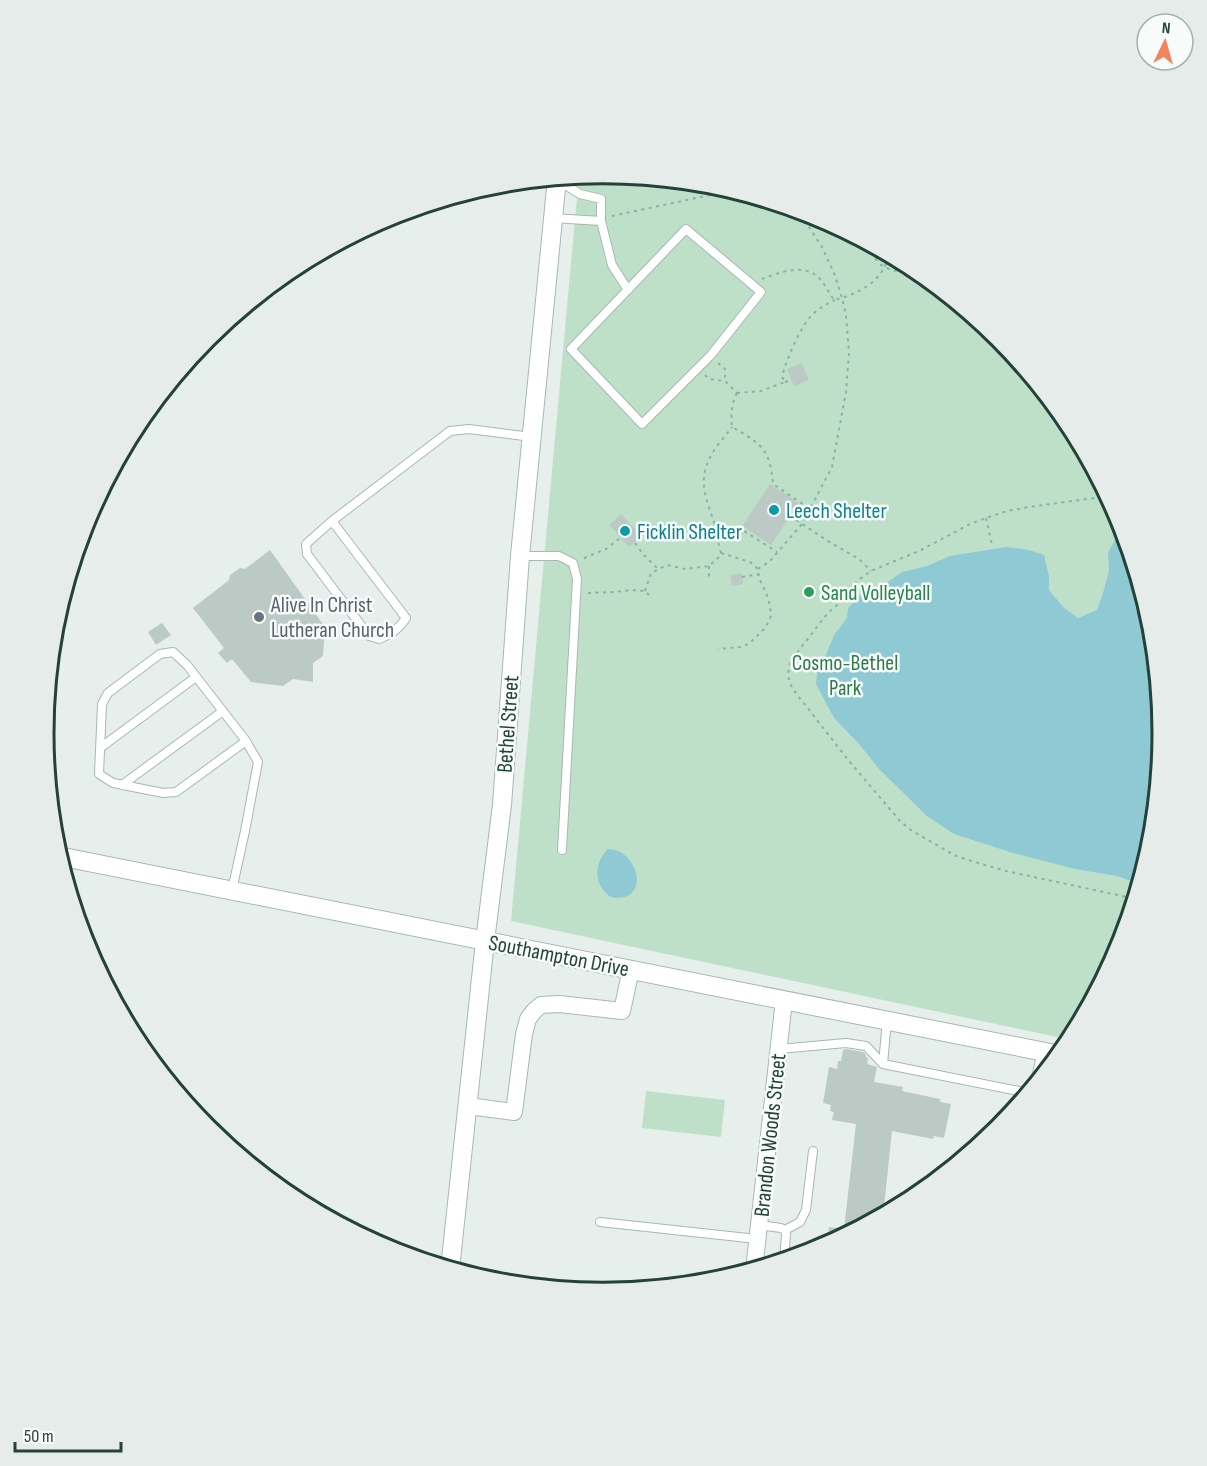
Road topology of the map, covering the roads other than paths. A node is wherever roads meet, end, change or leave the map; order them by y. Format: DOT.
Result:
graph roads {
  1 [pos="567,185"];
  2 [pos="556,186"];
  3 [pos="553,218"];
  4 [pos="601,220"];
  5 [pos="628,290"];
  6 [pos="532,437"];
  7 [pos="332,521"];
  8 [pos="520,556"];
  9 [pos="196,677"];
  10 [pos="223,711"];
  11 [pos="246,741"];
  12 [pos="100,748"];
  13 [pos="122,784"];
  14 [pos="561,850"];
  15 [pos="69,858"];
  16 [pos="232,891"];
  17 [pos="485,941"];
  18 [pos="631,969"];
  19 [pos="784,1000"];
  20 [pos="887,1020"];
  21 [pos="778,1049"];
  22 [pos="1042,1052"];
  23 [pos="1049,1053"];
  24 [pos="883,1064"];
  25 [pos="1038,1069"];
  26 [pos="1020,1091"];
  27 [pos="468,1106"];
  28 [pos="813,1151"];
  29 [pos="600,1222"];
  30 [pos="785,1230"];
  31 [pos="758,1232"];
  32 [pos="785,1251"];
  33 [pos="451,1261"];
  34 [pos="755,1261"];
  1 -- 4 [label="lane"];
  2 -- 3 [label="street, Bethel Street"];
  3 -- 4 [label="lane"];
  3 -- 6 [label="street, Bethel Street"];
  4 -- 5 [label="lane"];
  5 -- 5 [label="lane"];
  6 -- 7 [label="lane"];
  6 -- 8 [label="street, Bethel Street"];
  7 -- 7 [label="lane"];
  8 -- 14 [label="lane"];
  8 -- 17 [label="street, Bethel Street"];
  9 -- 10 [label="lane"];
  9 -- 12 [label="lane"];
  9 -- 12 [label="lane"];
  10 -- 11 [label="lane"];
  10 -- 13 [label="lane"];
  11 -- 13 [label="lane"];
  11 -- 16 [label="lane"];
  12 -- 13 [label="lane"];
  15 -- 16 [label="street, Southampton Drive"];
  16 -- 17 [label="street, Southampton Drive"];
  17 -- 18 [label="street, Southampton Drive"];
  17 -- 27 [label="street, Bethel Street"];
  18 -- 19 [label="street, Southampton Drive"];
  18 -- 27 [label="street"];
  19 -- 20 [label="street, Southampton Drive"];
  19 -- 21 [label="street, Brandon Woods Street"];
  20 -- 22 [label="street, Southampton Drive"];
  20 -- 24 [label="lane"];
  21 -- 24 [label="lane"];
  21 -- 31 [label="street, Brandon Woods Street"];
  22 -- 23 [label="street, Southampton Drive"];
  22 -- 25 [label="lane"];
  24 -- 26 [label="lane"];
  27 -- 33 [label="street, Bethel Street"];
  28 -- 30 [label="lane"];
  29 -- 31 [label="lane"];
  30 -- 31 [label="lane"];
  30 -- 32 [label="lane"];
  31 -- 34 [label="street, Brandon Woods Street"];
}
